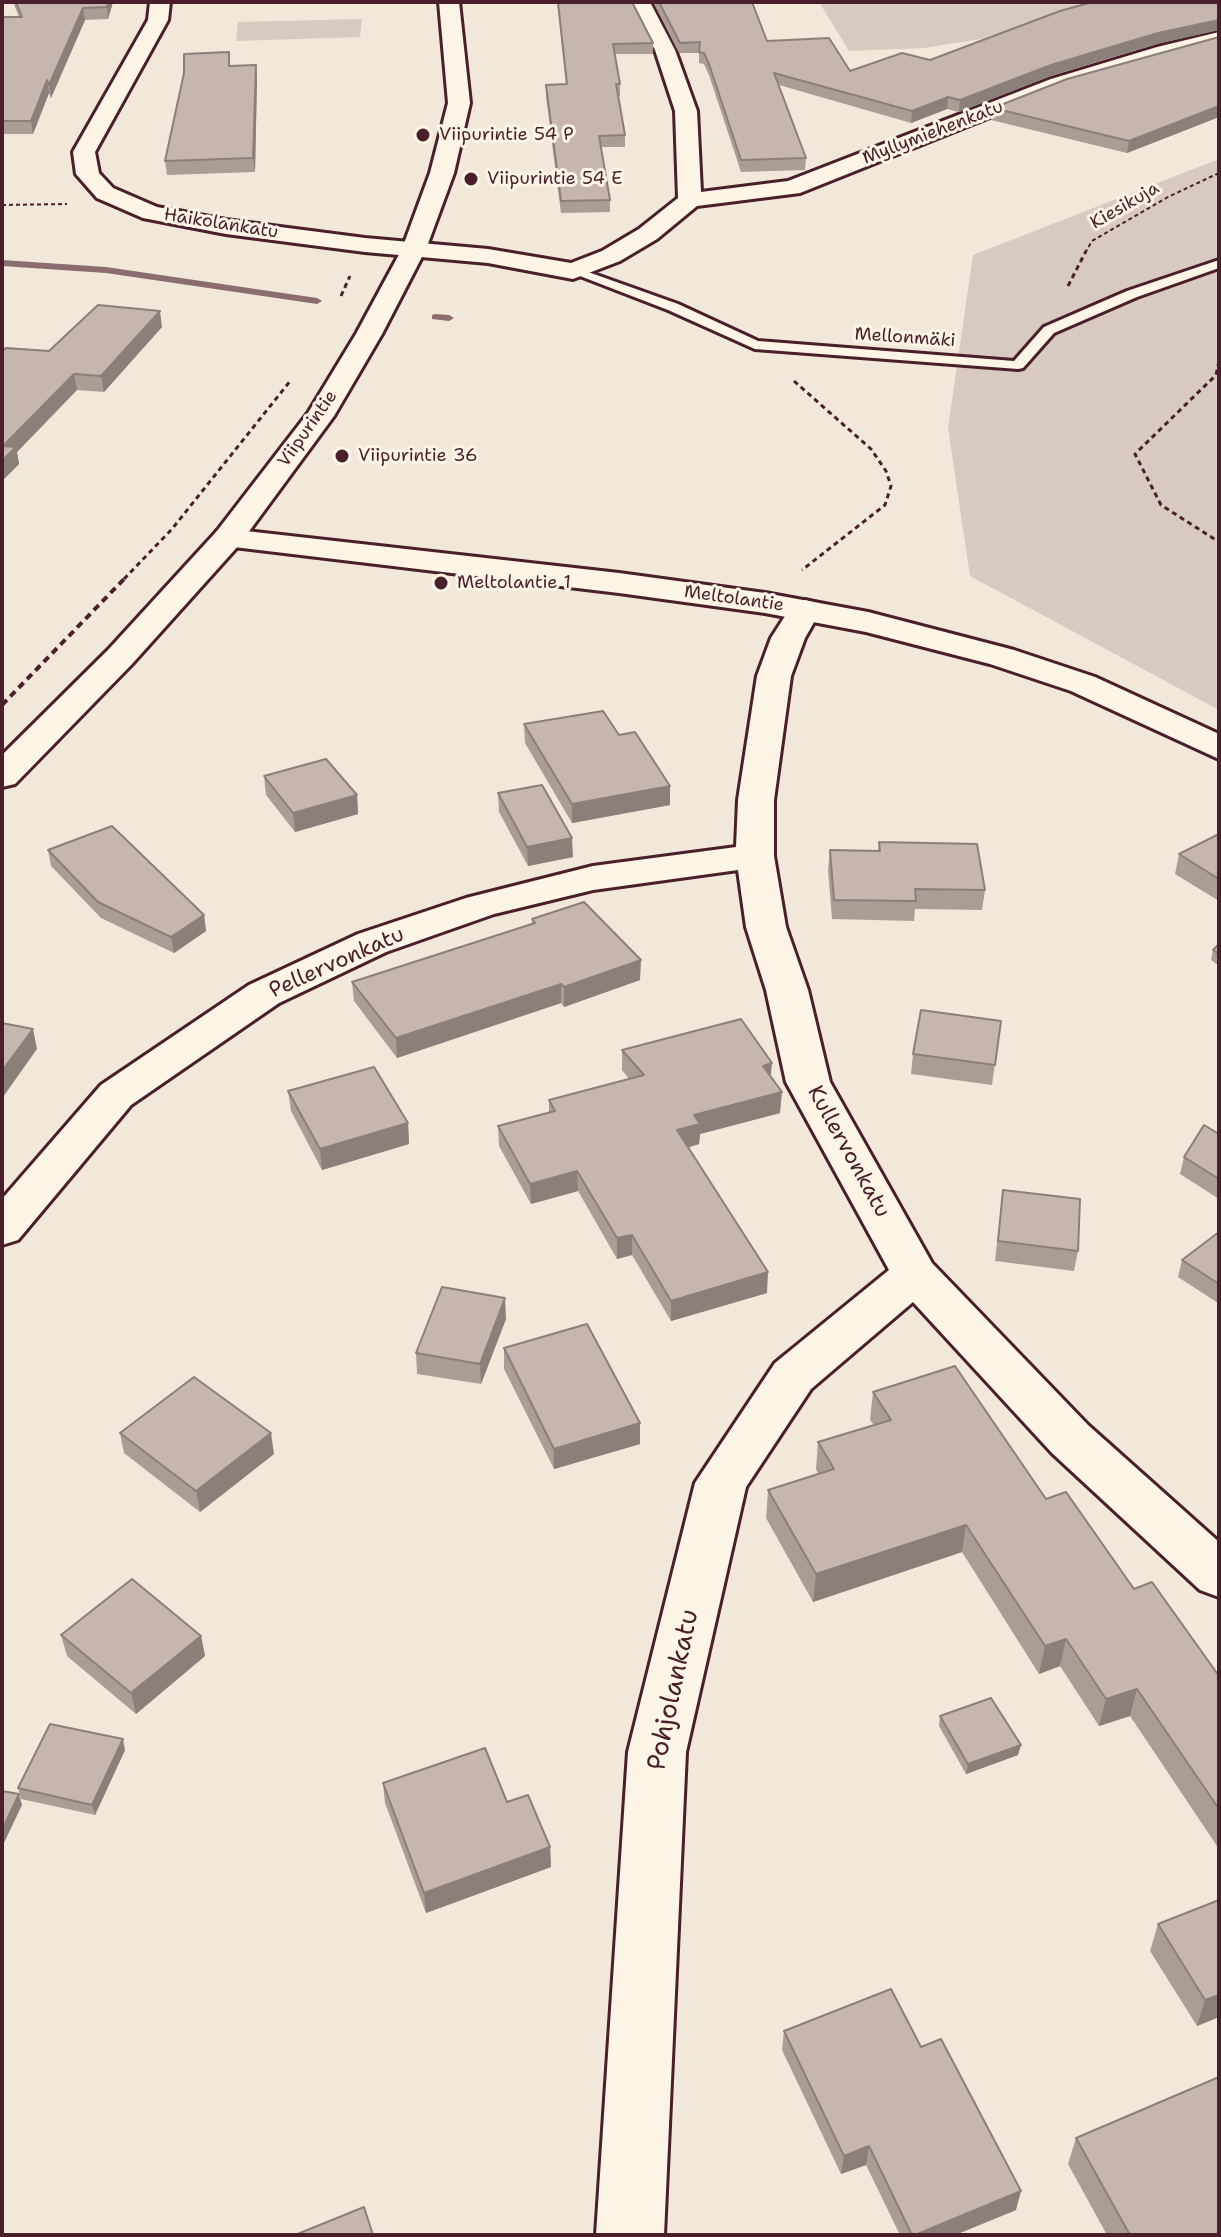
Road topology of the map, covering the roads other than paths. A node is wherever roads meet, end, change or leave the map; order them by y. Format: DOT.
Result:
graph roads {
  1 [pos="160,2"];
  2 [pos="449,2"];
  3 [pos="640,2"];
  4 [pos="1219,38"];
  5 [pos="690,200"];
  6 [pos="414,249"];
  7 [pos="1219,264"];
  8 [pos="573,271"];
  9 [pos="228,538"];
  10 [pos="785,607"];
  11 [pos="1219,748"];
  12 [pos="4,771"];
  13 [pos="755,856"];
  14 [pos="2,1229"];
  15 [pos="915,1274"];
  16 [pos="1219,1575"];
  17 [pos="630,2235"];
  1 -- 6 [label="street, Haikolankatu"];
  2 -- 6 [label="street, Viipurintie"];
  3 -- 5 [label="street"];
  4 -- 5 [label="street, Myllymiehenkatu"];
  5 -- 8 [label="street"];
  6 -- 8 [label="street, Haikolankatu"];
  6 -- 9 [label="street, Viipurintie"];
  7 -- 8 [label="lane, Mellonmäki"];
  9 -- 10 [label="street, Meltolantie"];
  9 -- 12 [label="street, Viipurintie"];
  10 -- 11 [label="street, Meltolantie"];
  10 -- 13 [label="street, Kullervonkatu"];
  13 -- 14 [label="street, Pellervonkatu"];
  13 -- 15 [label="street, Kullervonkatu"];
  15 -- 16 [label="street, Kullervonkatu"];
  15 -- 17 [label="street, Pohjolankatu"];
}
